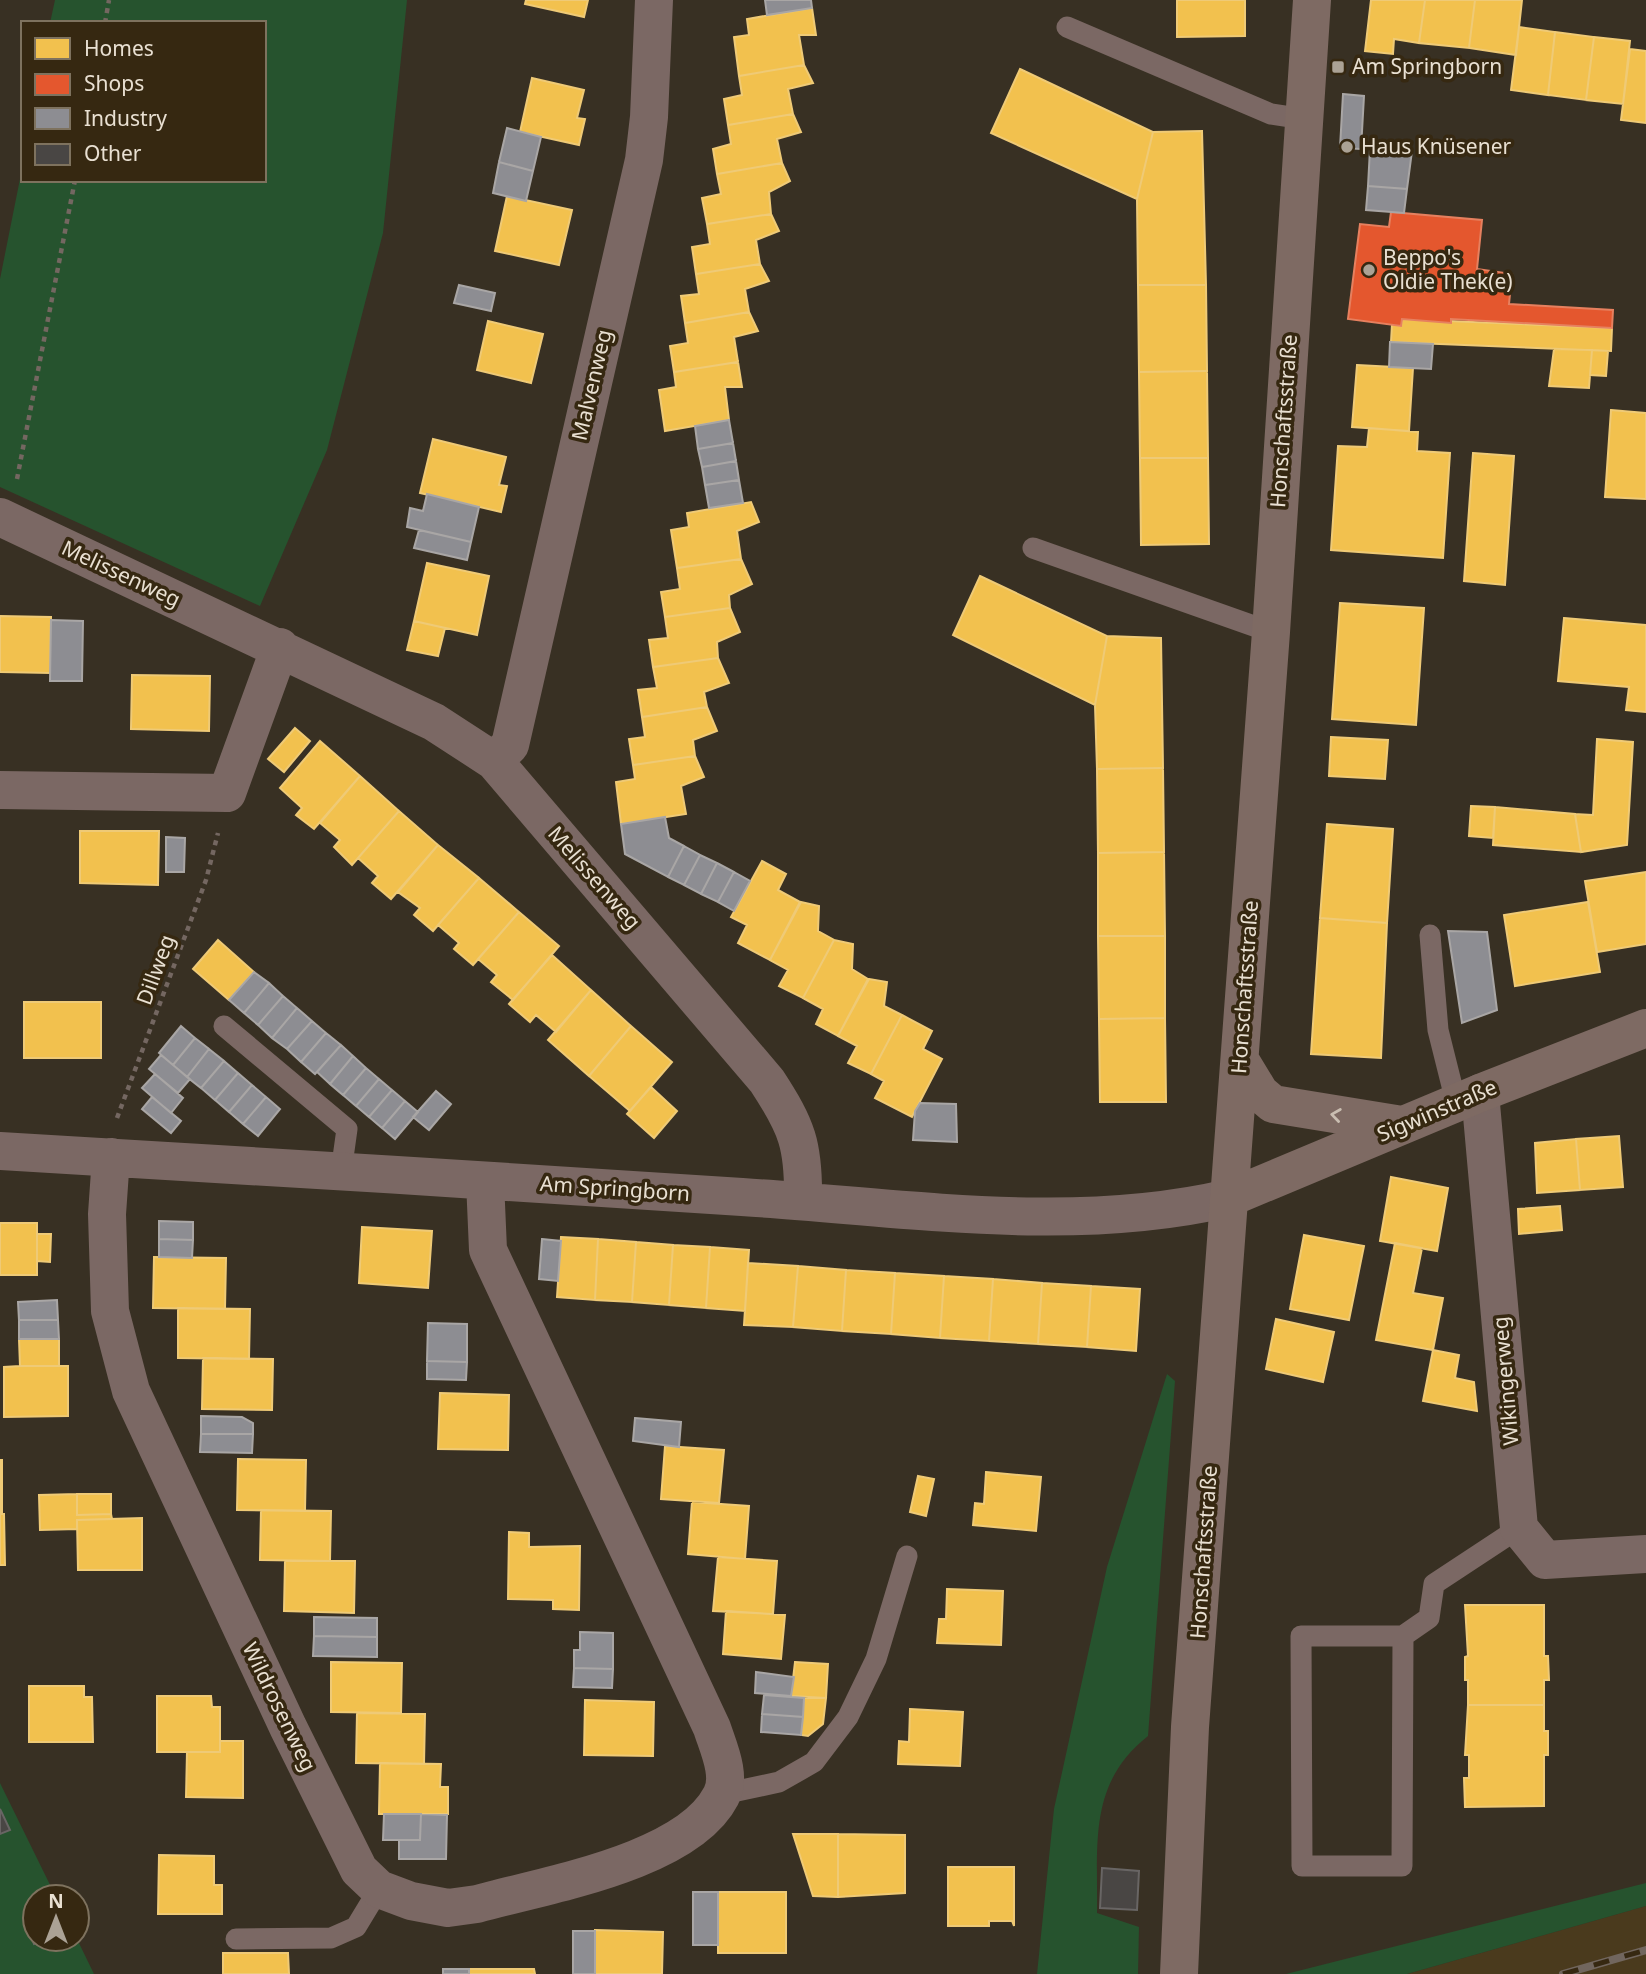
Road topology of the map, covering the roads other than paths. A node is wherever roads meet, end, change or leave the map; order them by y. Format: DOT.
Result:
graph roads {
  1 [pos="654,0"];
  2 [pos="1312,0"];
  3 [pos="1067,27"];
  4 [pos="1304,119"];
  5 [pos="4,519"];
  6 [pos="1033,548"];
  7 [pos="1271,632"];
  8 [pos="280,647"];
  9 [pos="494,761"];
  10 [pos="0,790"];
  11 [pos="1430,935"];
  12 [pos="224,1026"];
  13 [pos="1646,1028"];
  14 [pos="1240,1060"];
  15 [pos="1468,1097"];
  16 [pos="1404,1125"];
  17 [pos="0,1151"];
  18 [pos="111,1157"];
  19 [pos="341,1172"];
  20 [pos="485,1181"];
  21 [pos="1229,1198"];
  22 [pos="803,1201"];
  23 [pos="1519,1528"];
  24 [pos="1646,1554"];
  25 [pos="907,1556"];
  26 [pos="1403,1636"];
  27 [pos="723,1794"];
  28 [pos="379,1889"];
  29 [pos="236,1939"];
  30 [pos="1179,1974"];
  1 -- 9 [label="street, Malvenweg"];
  2 -- 4 [label="street, Honschaftsstraße"];
  3 -- 4 [label="lane"];
  4 -- 7 [label="street, Honschaftsstraße"];
  5 -- 8 [label="street, Melissenweg"];
  6 -- 7 [label="lane"];
  7 -- 14 [label="street, Honschaftsstraße"];
  8 -- 9 [label="street, Melissenweg"];
  8 -- 10 [label="street"];
  9 -- 22 [label="street, Melissenweg"];
  11 -- 15 [label="lane"];
  12 -- 19 [label="lane"];
  13 -- 15 [label="street, Sigwinstraße"];
  16 -- 14 [label="street, one-way"];
  14 -- 21 [label="street, Honschaftsstraße"];
  15 -- 16 [label="street, Sigwinstraße"];
  15 -- 23 [label="street, Wikingerweg"];
  16 -- 21 [label="street, Sigwinstraße"];
  17 -- 18 [label="street, Am Springborn"];
  18 -- 19 [label="street, Am Springborn"];
  18 -- 28 [label="street, Wildrosenweg"];
  19 -- 20 [label="street, Am Springborn"];
  20 -- 22 [label="street, Am Springborn"];
  20 -- 27 [label="street"];
  21 -- 22 [label="street, Am Springborn"];
  21 -- 30 [label="street, Honschaftsstraße"];
  23 -- 24 [label="street"];
  23 -- 26 [label="lane"];
  25 -- 27 [label="lane"];
  26 -- 26 [label="lane"];
  27 -- 28 [label="street, Wildrosenweg"];
  28 -- 29 [label="lane"];
}
